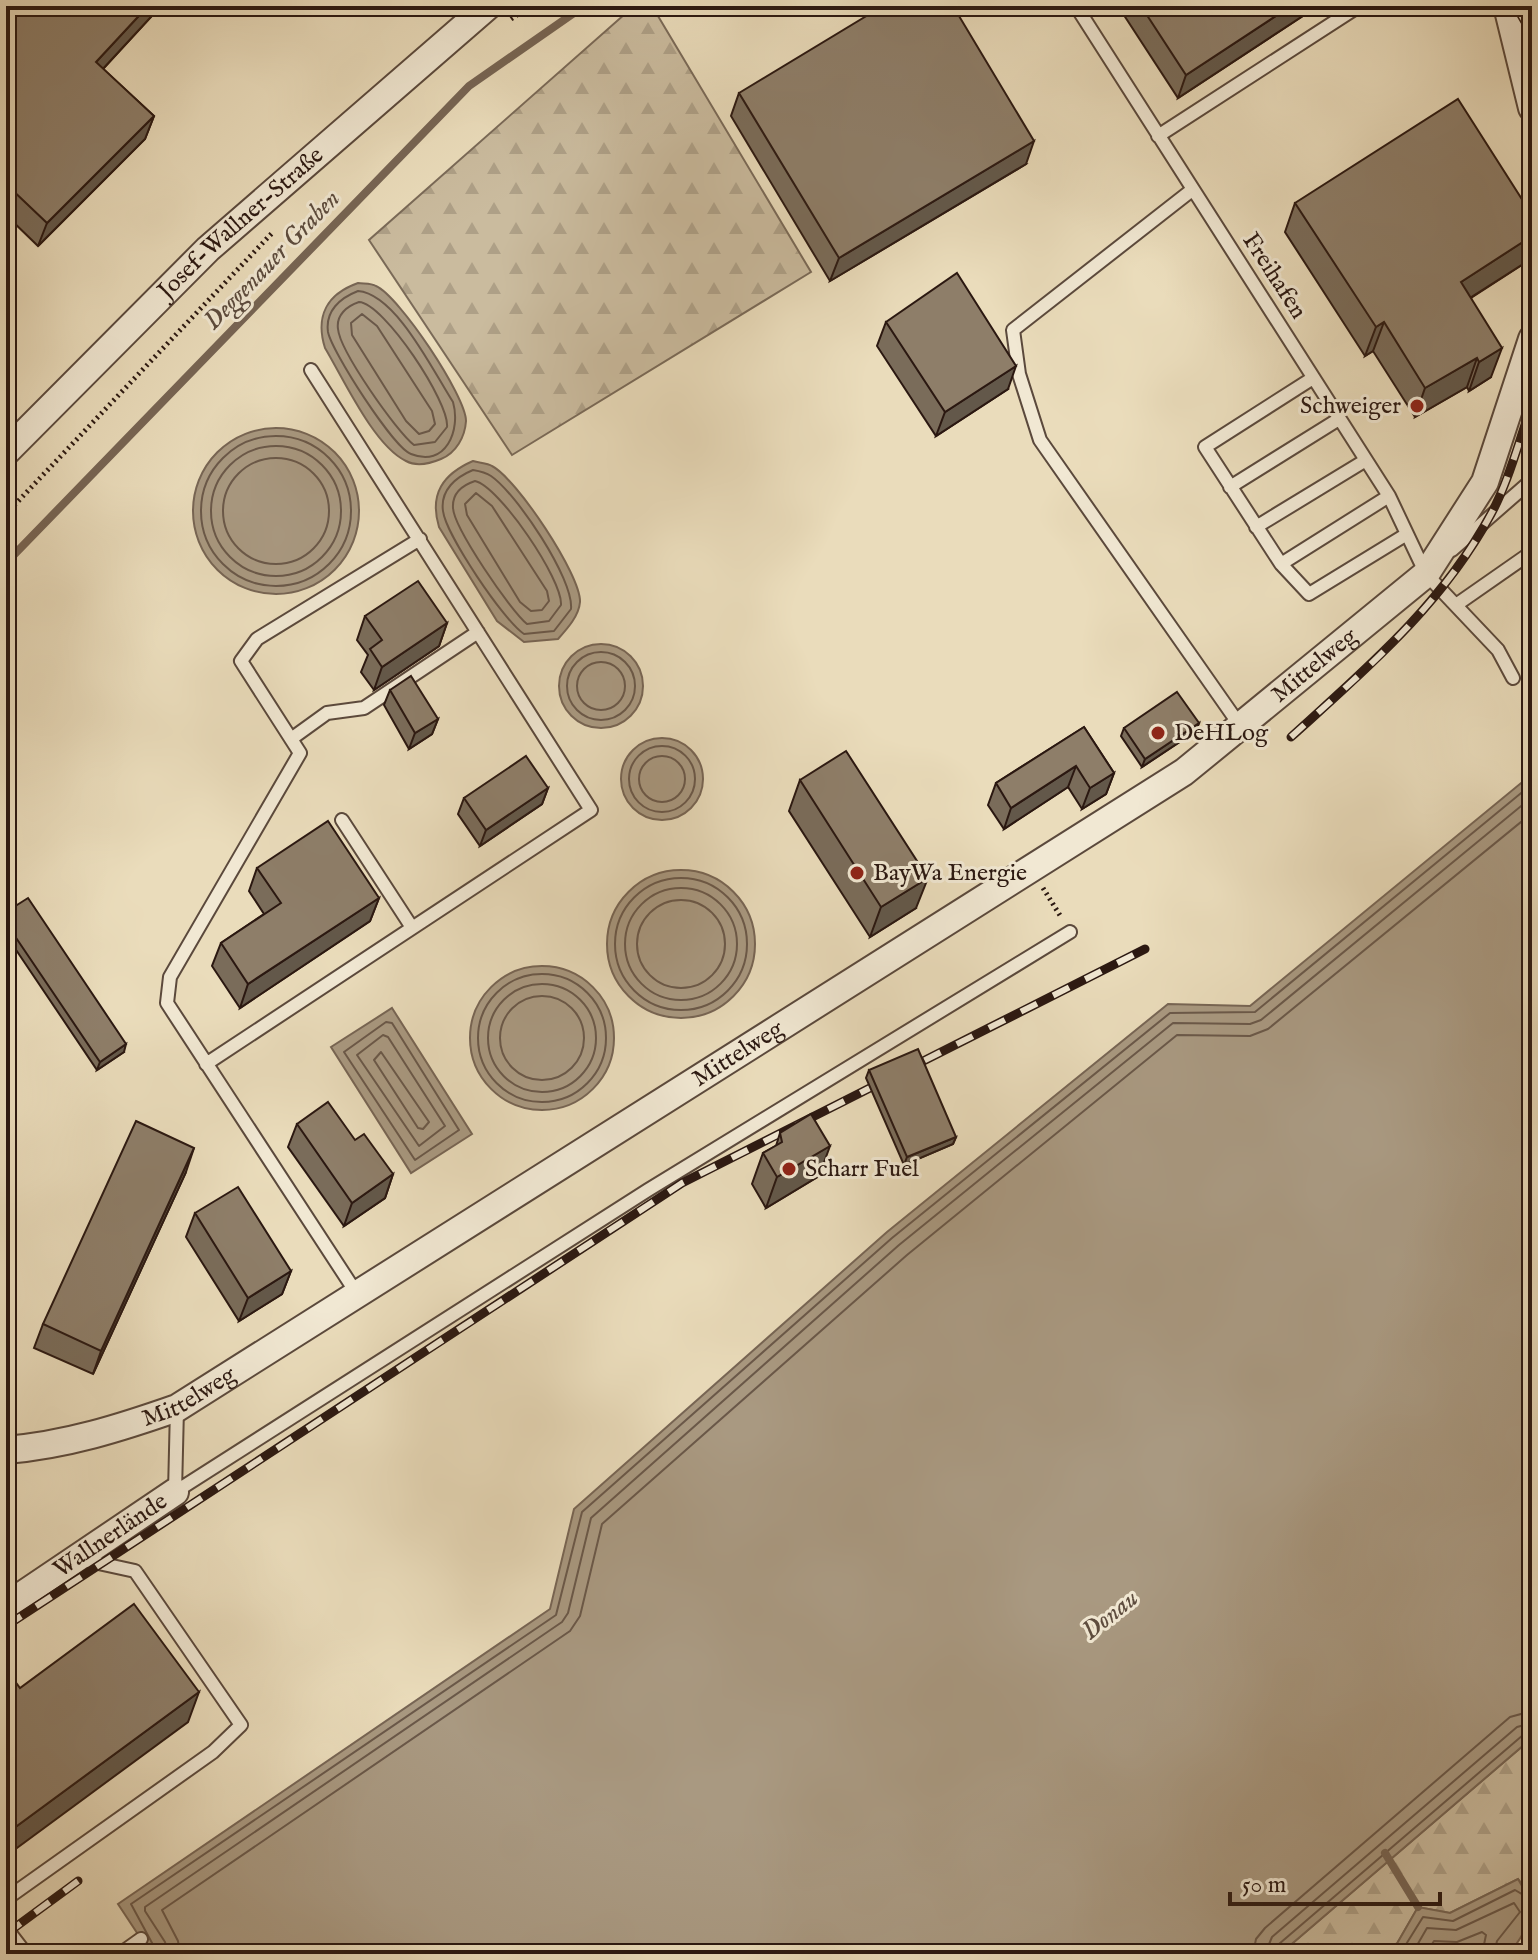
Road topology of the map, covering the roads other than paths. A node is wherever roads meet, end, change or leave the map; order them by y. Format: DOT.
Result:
graph roads {
  1 [pos="1076,6"];
  2 [pos="1359,6"];
  3 [pos="1507,6"];
  4 [pos="497,14"];
  5 [pos="1532,108"];
  6 [pos="1158,136"];
  7 [pos="1192,190"];
  8 [pos="1532,339"];
  9 [pos="311,370"];
  10 [pos="1313,378"];
  11 [pos="1339,419"];
  12 [pos="6,452"];
  13 [pos="1366,460"];
  14 [pos="1532,480"];
  15 [pos="1230,487"];
  16 [pos="1389,496"];
  17 [pos="1256,527"];
  18 [pos="1407,534"];
  19 [pos="420,539"];
  20 [pos="1532,552"];
  21 [pos="1281,564"];
  22 [pos="1426,574"];
  23 [pos="1456,605"];
  24 [pos="478,632"];
  25 [pos="1513,678"];
  26 [pos="1241,727"];
  27 [pos="291,739"];
  28 [pos="342,820"];
  29 [pos="411,926"];
  30 [pos="1070,932"];
  31 [pos="206,1064"];
  32 [pos="357,1294"];
  33 [pos="177,1408"];
  34 [pos="6,1450"];
  35 [pos="175,1492"];
  36 [pos="76,1558"];
  37 [pos="6,1606"];
  38 [pos="6,1899"];
  39 [pos="6,1928"];
  40 [pos="141,1939"];
  41 [pos="26,1954"];
  42 [pos="120,1954"];
  1 -- 6 [label="lane, Freihafen"];
  2 -- 6 [label="lane"];
  3 -- 5 [label="street"];
  4 -- 12 [label="street, Josef-Wallner-Straße"];
  6 -- 7 [label="lane, Freihafen"];
  7 -- 10 [label="lane, Freihafen"];
  7 -- 26 [label="lane"];
  8 -- 22 [label="street, Mittelweg"];
  9 -- 19 [label="lane"];
  10 -- 11 [label="lane, Freihafen"];
  10 -- 15 [label="lane"];
  11 -- 13 [label="lane, Freihafen"];
  11 -- 15 [label="lane"];
  13 -- 16 [label="lane, Freihafen"];
  13 -- 17 [label="lane"];
  14 -- 22 [label="lane"];
  15 -- 17 [label="lane"];
  16 -- 18 [label="lane, Freihafen"];
  16 -- 21 [label="lane"];
  17 -- 21 [label="lane"];
  18 -- 21 [label="lane"];
  18 -- 22 [label="lane, Freihafen"];
  19 -- 24 [label="lane"];
  19 -- 27 [label="lane"];
  20 -- 23 [label="lane"];
  22 -- 23 [label="lane, Freihafen"];
  22 -- 26 [label="street, Mittelweg"];
  23 -- 25 [label="lane, Freihafen"];
  24 -- 27 [label="lane"];
  24 -- 29 [label="lane"];
  26 -- 32 [label="street, Mittelweg"];
  27 -- 31 [label="lane"];
  28 -- 29 [label="lane"];
  29 -- 31 [label="lane"];
  30 -- 35 [label="lane"];
  31 -- 32 [label="lane"];
  32 -- 33 [label="street, Mittelweg"];
  33 -- 34 [label="street, Mittelweg"];
  33 -- 35 [label="lane"];
  35 -- 36 [label="street, Wallnerlände"];
  36 -- 37 [label="street, Wallnerlände"];
  36 -- 38 [label="lane"];
  39 -- 41 [label="lane"];
  40 -- 42 [label="lane"];
}
